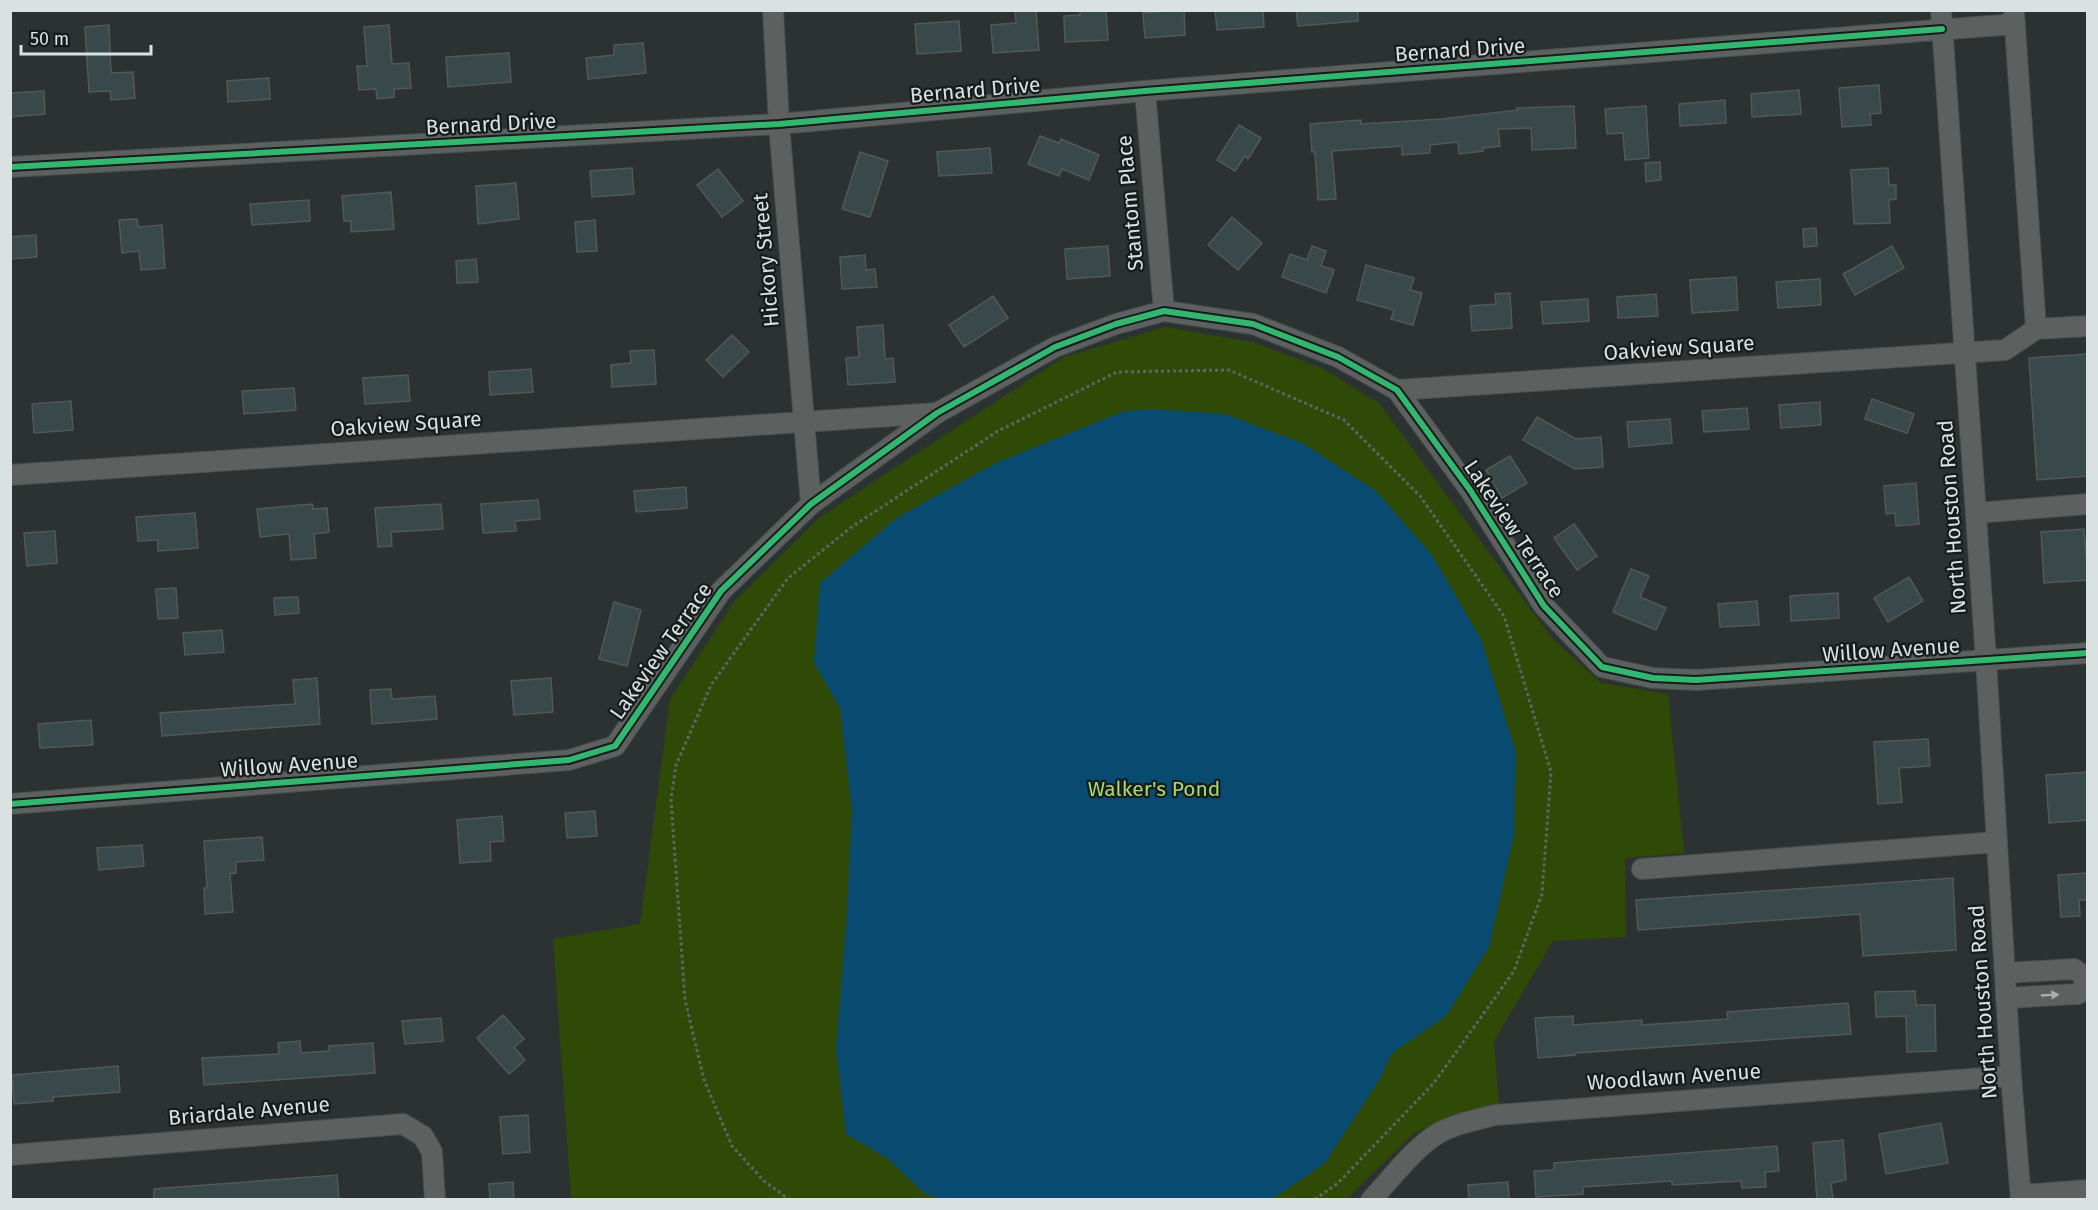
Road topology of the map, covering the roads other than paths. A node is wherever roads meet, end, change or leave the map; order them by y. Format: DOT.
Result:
graph roads {
  1 [pos="773,10"];
  2 [pos="2015,17"];
  3 [pos="1942,20"];
  4 [pos="1145,91"];
  5 [pos="779,124"];
  6 [pos="10,167"];
  7 [pos="1164,311"];
  8 [pos="2088,326"];
  9 [pos="2036,329"];
  10 [pos="1965,354"];
  11 [pos="1397,390"];
  12 [pos="937,413"];
  13 [pos="804,421"];
  14 [pos="10,475"];
  15 [pos="812,504"];
  16 [pos="2088,504"];
  17 [pos="1976,513"];
  18 [pos="2088,653"];
  19 [pos="1986,660"];
  20 [pos="1696,680"];
  21 [pos="569,760"];
  22 [pos="10,804"];
  23 [pos="1997,842"];
  24 [pos="1642,869"];
  25 [pos="2005,973"];
  26 [pos="2088,980"];
  27 [pos="2006,998"];
  28 [pos="2011,1076"];
  29 [pos="10,1155"];
  30 [pos="2088,1190"];
  31 [pos="2021,1197"];
  32 [pos="435,1200"];
  33 [pos="1371,1200"];
  1 -- 5 [label="street, Hickory Street"];
  2 -- 3 [label="street, Bernard Drive"];
  2 -- 9 [label="street"];
  3 -- 4 [label="street, Bernard Drive"];
  3 -- 10 [label="street, North Houston Road"];
  4 -- 5 [label="street, Bernard Drive"];
  4 -- 7 [label="street, Stantom Place"];
  5 -- 6 [label="street, Bernard Drive"];
  5 -- 13 [label="street, Hickory Street"];
  7 -- 11 [label="street, Lakeview Terrace"];
  7 -- 12 [label="street, Lakeview Terrace"];
  8 -- 9 [label="street"];
  9 -- 10 [label="street, Oakview Square"];
  10 -- 11 [label="street, Oakview Square"];
  10 -- 17 [label="street, North Houston Road"];
  11 -- 20 [label="street, Lakeview Terrace"];
  12 -- 13 [label="street, Lakeview Terrace"];
  12 -- 15 [label="street, Lakeview Terrace"];
  13 -- 14 [label="street, Oakview Square"];
  13 -- 15 [label="street, Hickory Street"];
  15 -- 21 [label="street, Lakeview Terrace"];
  16 -- 17 [label="street"];
  17 -- 19 [label="street, North Houston Road"];
  18 -- 19 [label="street, Willow Avenue"];
  19 -- 20 [label="street, Willow Avenue"];
  19 -- 23 [label="street, North Houston Road"];
  21 -- 22 [label="street, Willow Avenue"];
  23 -- 24 [label="street"];
  23 -- 25 [label="street, North Houston Road"];
  25 -- 26 [label="street"];
  25 -- 27 [label="street, North Houston Road"];
  27 -- 26 [label="street, one-way"];
  27 -- 28 [label="street, North Houston Road"];
  28 -- 31 [label="street, North Houston Road"];
  28 -- 33 [label="street, Woodlawn Avenue"];
  29 -- 32 [label="street, Briardale Avenue"];
  30 -- 31 [label="street"];
}
